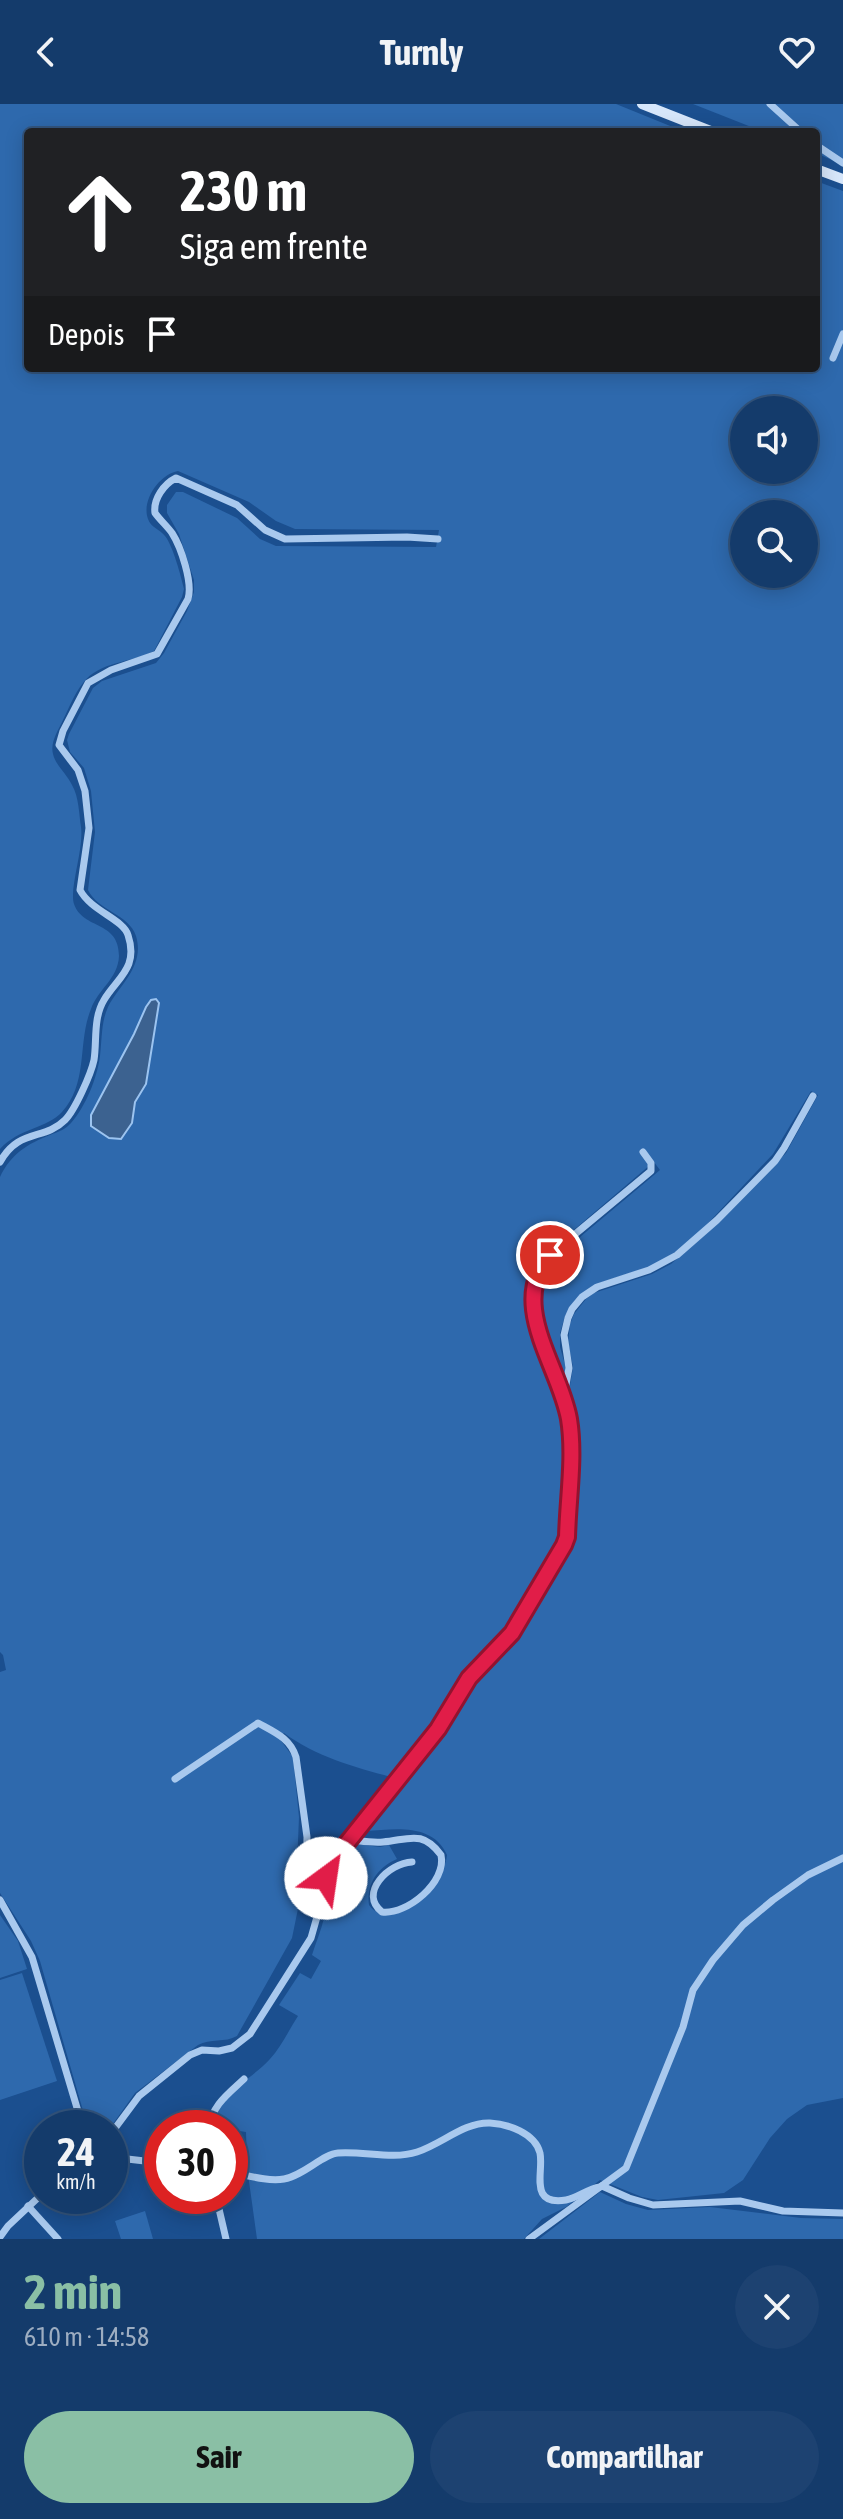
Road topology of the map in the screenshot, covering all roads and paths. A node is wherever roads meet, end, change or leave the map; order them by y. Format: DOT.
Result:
graph roads {
  1 [pos="642,104"];
  2 [pos="770,104"];
  3 [pos="703,128"];
  4 [pos="797,128"];
  5 [pos="820,149"];
  6 [pos="843,163"];
  7 [pos="820,170"];
  8 [pos="843,179"];
  9 [pos="843,334"];
  10 [pos="833,358"];
  11 [pos="438,539"];
  12 [pos="813,1096"];
  13 [pos="643,1152"];
  14 [pos="0,1162"];
  15 [pos="565,1398"];
  16 [pos="175,1779"];
  17 [pos="351,1840"];
  18 [pos="843,1858"];
  19 [pos="412,1862"];
  20 [pos="0,1900"];
  21 [pos="319,1916"];
  22 [pos="244,2079"];
  23 [pos="78,2110"];
  24 [pos="214,2110"];
  25 [pos="128,2111"];
  26 [pos="248,2175"];
  27 [pos="602,2186"];
  28 [pos="24,2210"];
  29 [pos="843,2213"];
  30 [pos="35,2214"];
  31 [pos="220,2214"];
  32 [pos="0,2237"];
  33 [pos="58,2239"];
  34 [pos="226,2239"];
  35 [pos="529,2239"];
  1 -- 3 [label="street"];
  2 -- 4 [label="street"];
  5 -- 6 [label="street"];
  7 -- 8 [label="street"];
  9 -- 10 [label="street"];
  11 -- 14 [label="street"];
  12 -- 15 [label="street"];
  13 -- 15 [label="street"];
  15 -- 17 [label="street"];
  16 -- 21 [label="street"];
  17 -- 19 [label="street"];
  17 -- 21 [label="street"];
  18 -- 27 [label="street"];
  20 -- 23 [label="street"];
  21 -- 25 [label="street"];
  22 -- 24 [label="street"];
  26 -- 27 [label="street"];
  27 -- 29 [label="street"];
  27 -- 35 [label="street"];
  28 -- 32 [label="street"];
  30 -- 33 [label="street"];
  31 -- 34 [label="street"];
}
